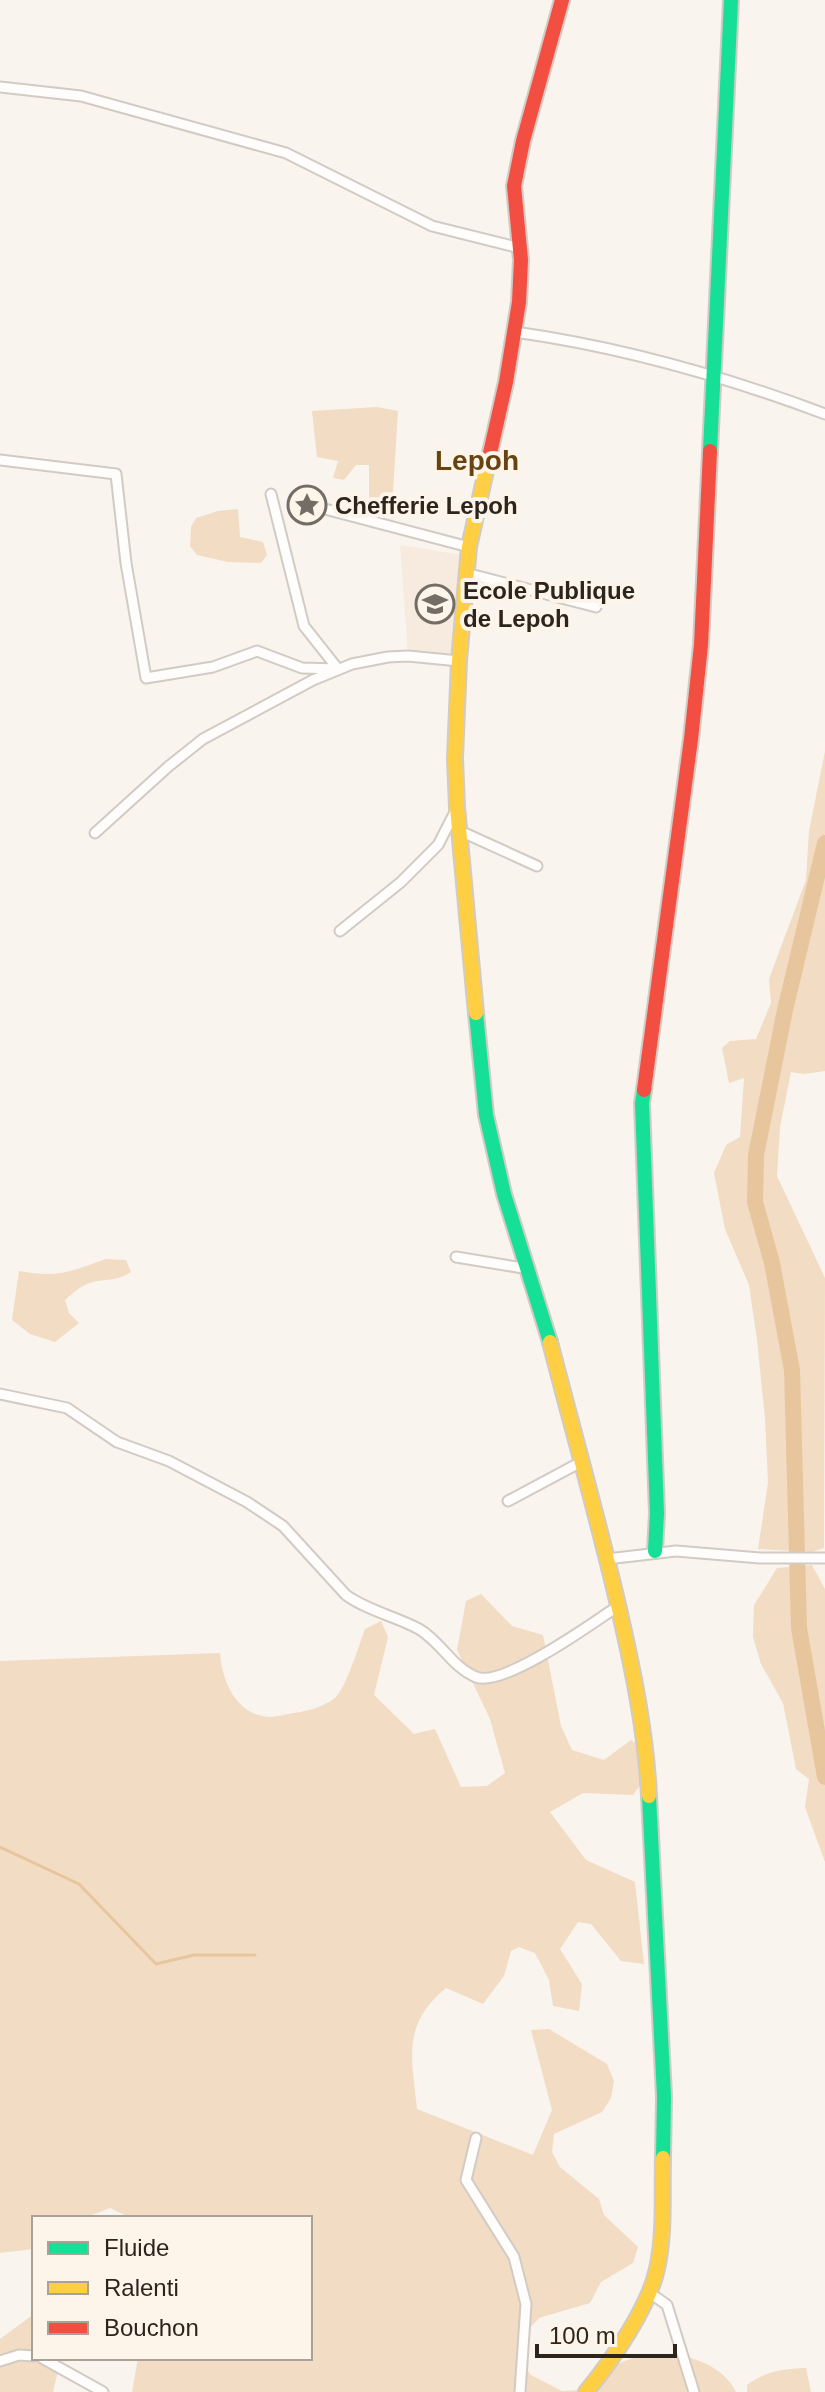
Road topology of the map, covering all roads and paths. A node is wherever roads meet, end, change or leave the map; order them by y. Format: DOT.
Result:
graph roads {
  1 [pos="562,0"];
  2 [pos="731,0"];
  3 [pos="0,87"];
  4 [pos="520,248"];
  5 [pos="515,332"];
  6 [pos="711,376"];
  7 [pos="825,414"];
  8 [pos="0,460"];
  9 [pos="271,494"];
  10 [pos="321,508"];
  11 [pos="469,547"];
  12 [pos="466,573"];
  13 [pos="596,607"];
  14 [pos="459,661"];
  15 [pos="338,669"];
  16 [pos="457,807"];
  17 [pos="460,831"];
  18 [pos="95,833"];
  19 [pos="537,866"];
  20 [pos="340,931"];
  21 [pos="456,1257"];
  22 [pos="529,1269"];
  23 [pos="0,1394"];
  24 [pos="581,1462"];
  25 [pos="508,1501"];
  26 [pos="655,1551"];
  27 [pos="825,1558"];
  28 [pos="607,1559"];
  29 [pos="618,1606"];
  30 [pos="476,2138"];
  31 [pos="650,2293"];
  32 [pos="32,2356"];
  33 [pos="46,2360"];
  34 [pos="0,2361"];
  35 [pos="103,2392"];
  36 [pos="520,2392"];
  37 [pos="586,2392"];
  38 [pos="694,2392"];
  1 -- 4 [label="street"];
  2 -- 6 [label="street"];
  3 -- 4 [label="street"];
  4 -- 5 [label="street"];
  5 -- 6 [label="street"];
  5 -- 11 [label="street"];
  6 -- 7 [label="street"];
  6 -- 26 [label="street"];
  8 -- 15 [label="street"];
  9 -- 15 [label="street"];
  10 -- 11 [label="street"];
  11 -- 12 [label="street"];
  12 -- 13 [label="street"];
  12 -- 14 [label="street"];
  14 -- 15 [label="street"];
  14 -- 16 [label="street"];
  15 -- 18 [label="street"];
  16 -- 17 [label="street"];
  16 -- 20 [label="street"];
  17 -- 19 [label="street"];
  17 -- 22 [label="street"];
  21 -- 22 [label="street"];
  22 -- 24 [label="street"];
  23 -- 29 [label="street"];
  24 -- 25 [label="street"];
  24 -- 28 [label="street"];
  26 -- 27 [label="street"];
  26 -- 28 [label="street"];
  28 -- 29 [label="street"];
  29 -- 31 [label="street"];
  30 -- 36 [label="street"];
  31 -- 37 [label="street"];
  31 -- 38 [label="street"];
  32 -- 34 [label="street"];
  33 -- 35 [label="street"];
}
